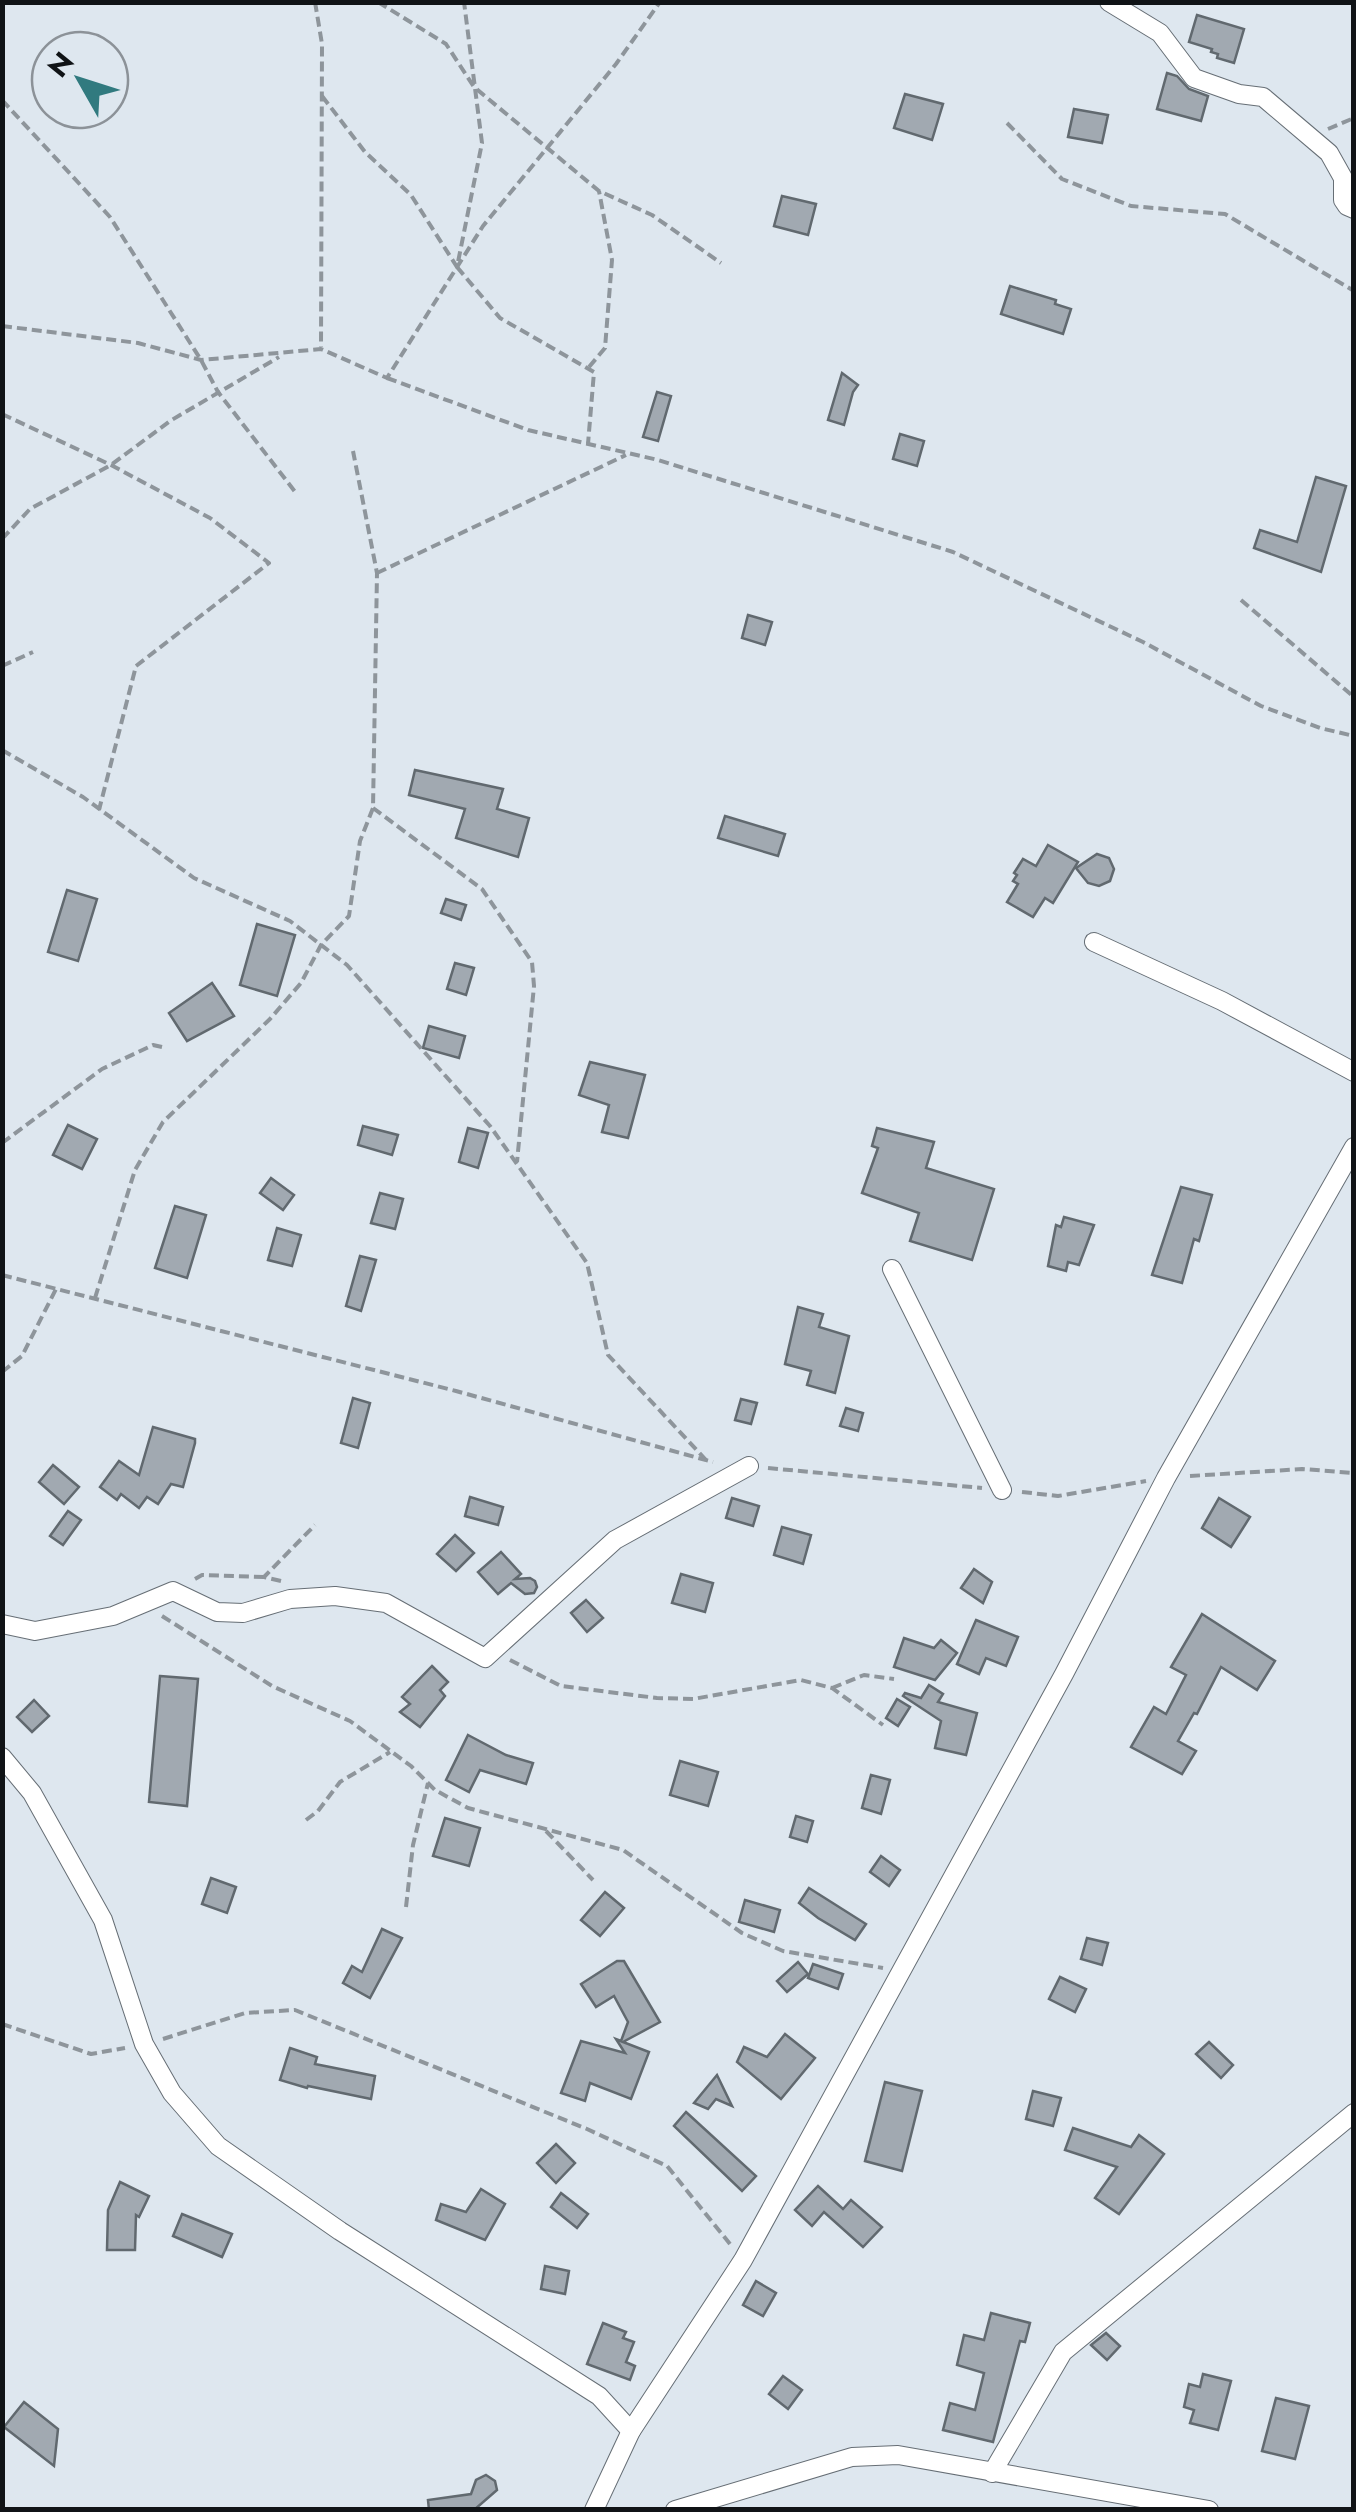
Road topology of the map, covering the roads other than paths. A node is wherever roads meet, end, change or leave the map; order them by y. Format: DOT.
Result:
graph roads {
  1 [pos="1109,2"];
  2 [pos="1354,209"];
  3 [pos="1094,942"];
  4 [pos="1354,1072"];
  5 [pos="1354,1146"];
  6 [pos="892,1270"];
  7 [pos="749,1466"];
  8 [pos="1002,1490"];
  9 [pos="2,1624"];
  10 [pos="2,1758"];
  11 [pos="1354,2112"];
  12 [pos="631,2431"];
  13 [pos="992,2474"];
  14 [pos="594,2510"];
  15 [pos="675,2510"];
  16 [pos="1209,2510"];
  1 -- 2 [label="street"];
  3 -- 4 [label="street"];
  5 -- 12 [label="street"];
  6 -- 8 [label="street"];
  7 -- 9 [label="street"];
  10 -- 12 [label="street"];
  11 -- 13 [label="street"];
  12 -- 14 [label="street"];
  13 -- 15 [label="street"];
  13 -- 16 [label="street"];
}
